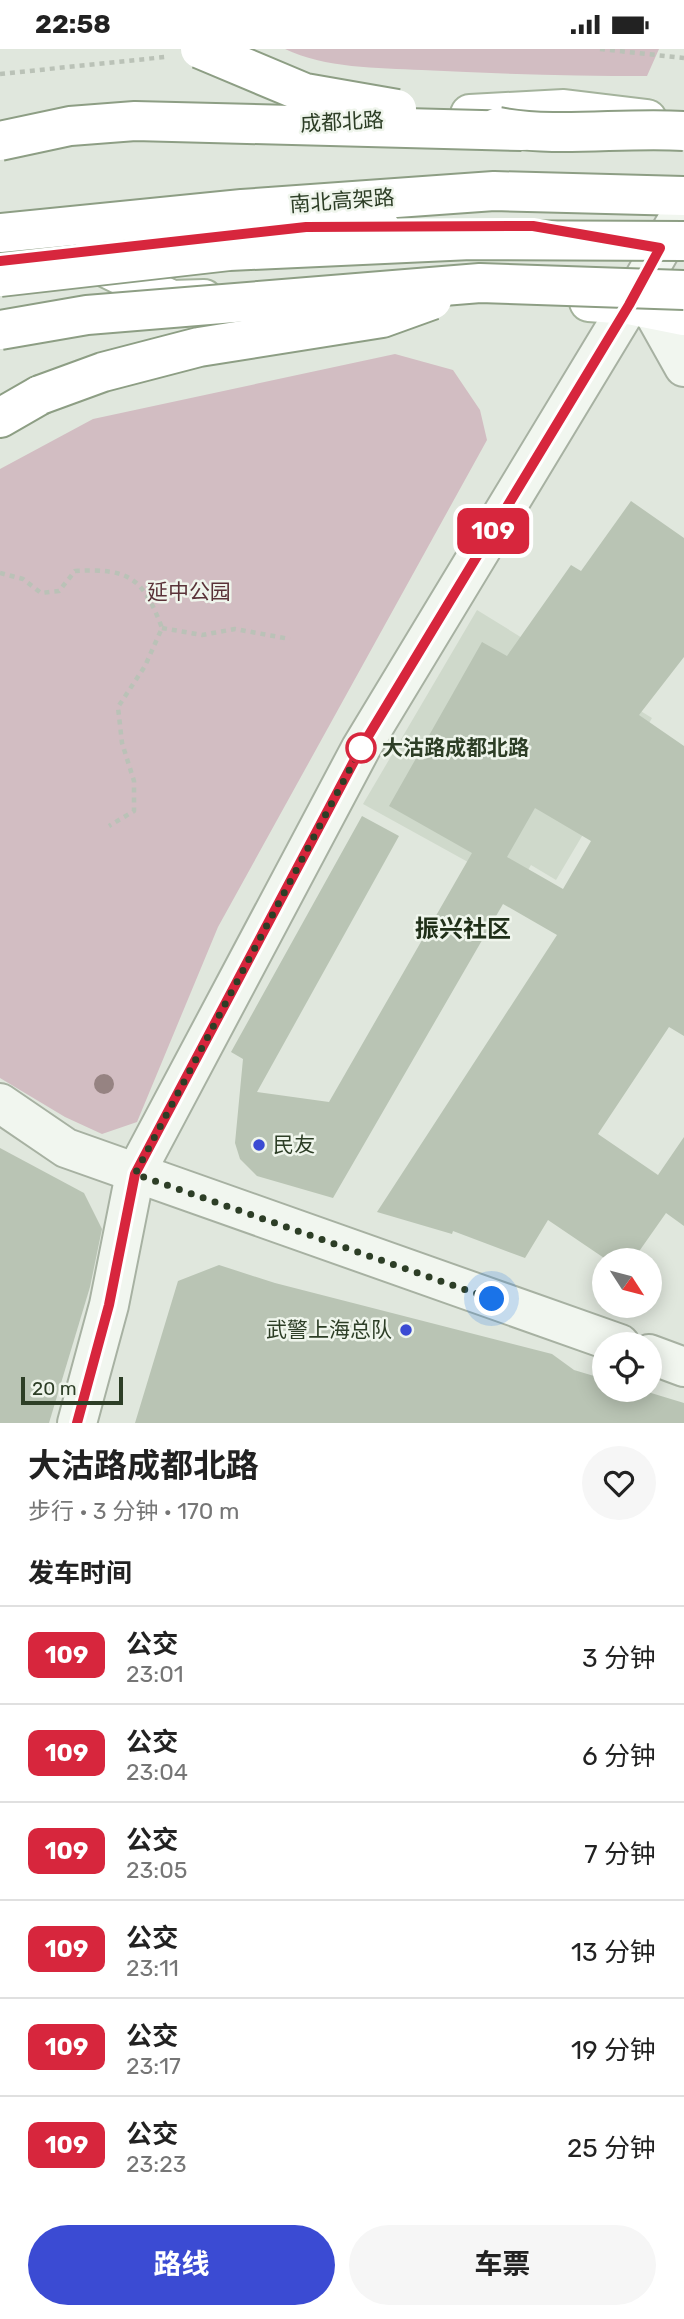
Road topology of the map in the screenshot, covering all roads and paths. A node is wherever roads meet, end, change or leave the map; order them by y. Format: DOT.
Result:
graph roads {
  1 [pos="600,49"];
  2 [pos="186,53"];
  3 [pos="684,58"];
  4 [pos="0,74"];
  5 [pos="684,123"];
  6 [pos="522,131"];
  7 [pos="684,131"];
  8 [pos="0,143"];
  9 [pos="684,196"];
  10 [pos="684,208"];
  11 [pos="0,233"];
  12 [pos="676,248"];
  13 [pos="75,253"];
  14 [pos="0,261"];
  15 [pos="0,278"];
  16 [pos="480,283"];
  17 [pos="684,290"];
  18 [pos="655,310"];
  19 [pos="0,330"];
  20 [pos="684,367"];
  21 [pos="0,418"];
  22 [pos="0,573"];
  23 [pos="162,628"];
  24 [pos="290,639"];
  25 [pos="109,826"];
  26 [pos="0,1103"];
  27 [pos="135,1174"];
  28 [pos="592,1334"];
  29 [pos="662,1359"];
  30 [pos="684,1367"];
  31 [pos="77,1423"];
  1 -- 3 [label="path"];
  2 -- 4 [label="path"];
  2 -- 6 [label="main road, bridge"];
  5 -- 8 [label="main road, 成都北路"];
  6 -- 7 [label="main road, bridge"];
  6 -- 8 [label="main road, bridge"];
  9 -- 11 [label="main road, 南北高架路"];
  10 -- 12 [label="street"];
  12 -- 13 [label="main road"];
  12 -- 15 [label="main road, 南北高架路, bridge"];
  12 -- 18 [label="street"];
  13 -- 14 [label="main road"];
  13 -- 18 [label="main road"];
  16 -- 17 [label="main road, bridge"];
  16 -- 19 [label="main road, bridge"];
  16 -- 21 [label="main road, bridge"];
  18 -- 20 [label="street"];
  18 -- 27 [label="street"];
  22 -- 23 [label="path"];
  23 -- 24 [label="path"];
  23 -- 25 [label="path"];
  26 -- 27 [label="street"];
  27 -- 28 [label="street"];
  27 -- 31 [label="street"];
  29 -- 30 [label="street"];
}
